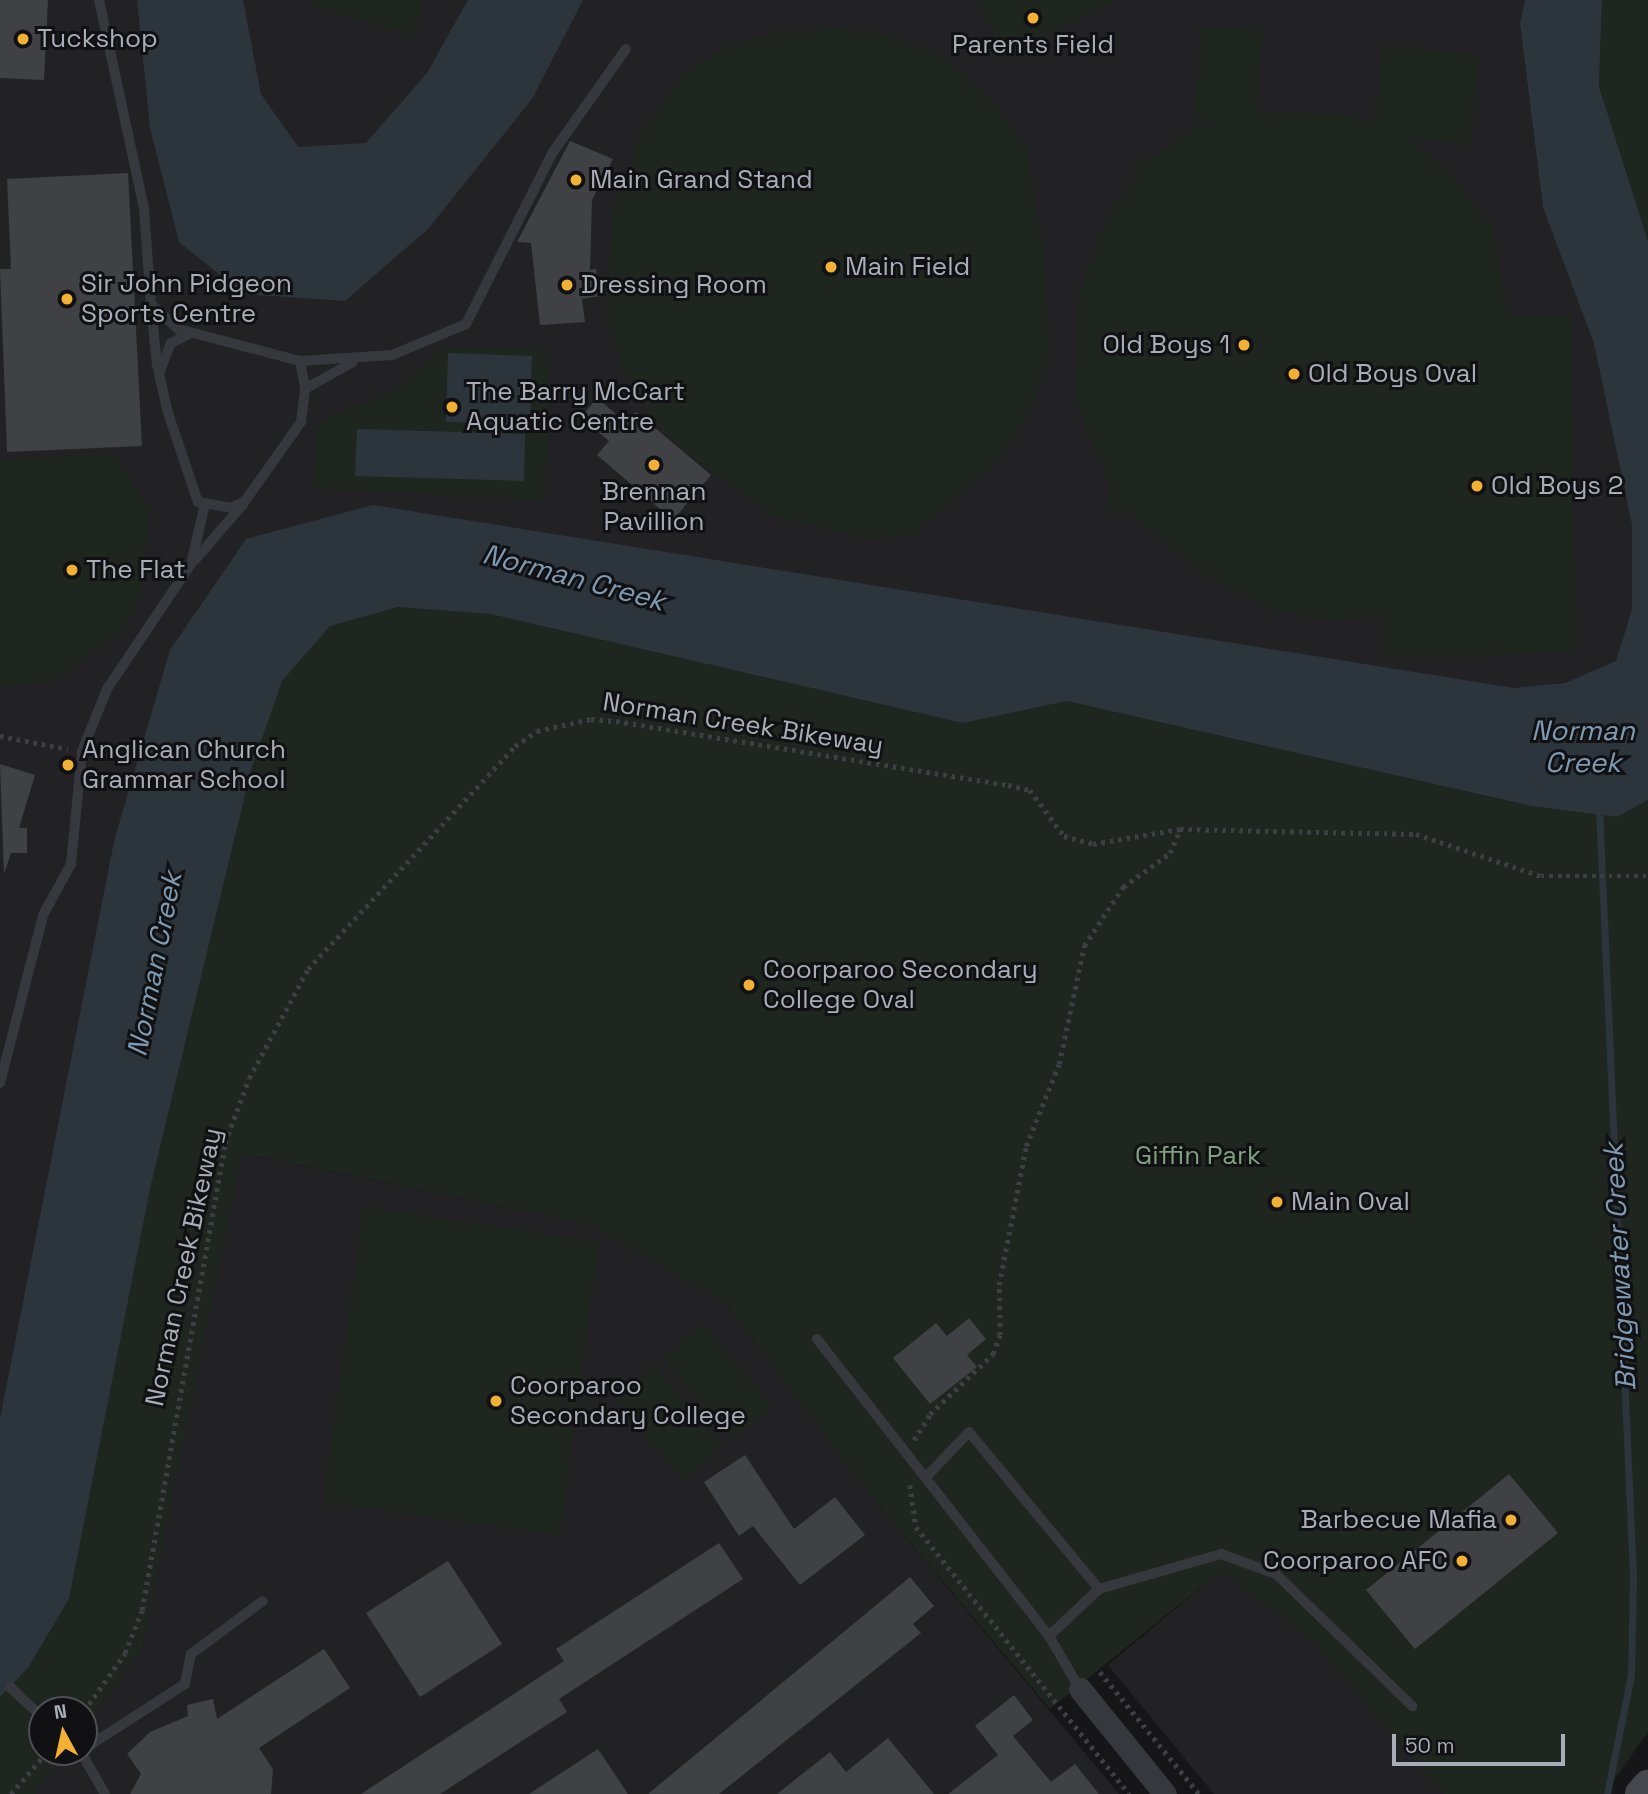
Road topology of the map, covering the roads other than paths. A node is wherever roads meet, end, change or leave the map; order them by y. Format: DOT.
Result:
graph roads {
  1 [pos="99,0"];
  2 [pos="626,49"];
  3 [pos="151,304"];
  4 [pos="191,332"];
  5 [pos="358,359"];
  6 [pos="300,362"];
  7 [pos="159,373"];
  8 [pos="305,389"];
  9 [pos="245,501"];
  10 [pos="204,508"];
  11 [pos="191,565"];
  12 [pos="0,1083"];
  13 [pos="817,1339"];
  14 [pos="927,1476"];
  15 [pos="1099,1589"];
  16 [pos="263,1601"];
  17 [pos="1049,1636"];
  18 [pos="10,1687"];
  19 [pos="1080,1689"];
  20 [pos="28,1704"];
  21 [pos="1412,1706"];
  22 [pos="98,1741"];
  23 [pos="90,1766"];
  24 [pos="1648,1786"];
  25 [pos="105,1794"];
  26 [pos="1165,1794"];
  27 [pos="1641,1794"];
  1 -- 3 [label="lane"];
  2 -- 5 [label="lane"];
  3 -- 4 [label="lane"];
  3 -- 7 [label="lane"];
  4 -- 6 [label="lane"];
  4 -- 7 [label="lane"];
  5 -- 6 [label="lane"];
  5 -- 8 [label="lane"];
  6 -- 8 [label="lane"];
  7 -- 10 [label="lane"];
  8 -- 9 [label="lane"];
  9 -- 10 [label="lane"];
  9 -- 11 [label="lane"];
  10 -- 11 [label="lane"];
  11 -- 12 [label="lane"];
  13 -- 14 [label="lane"];
  14 -- 15 [label="lane"];
  14 -- 17 [label="lane"];
  15 -- 17 [label="lane"];
  15 -- 21 [label="lane"];
  16 -- 22 [label="lane"];
  17 -- 19 [label="lane"];
  18 -- 20 [label="lane"];
  19 -- 26 [label="street"];
  23 -- 25 [label="lane"];
  24 -- 27 [label="main road"];
}
